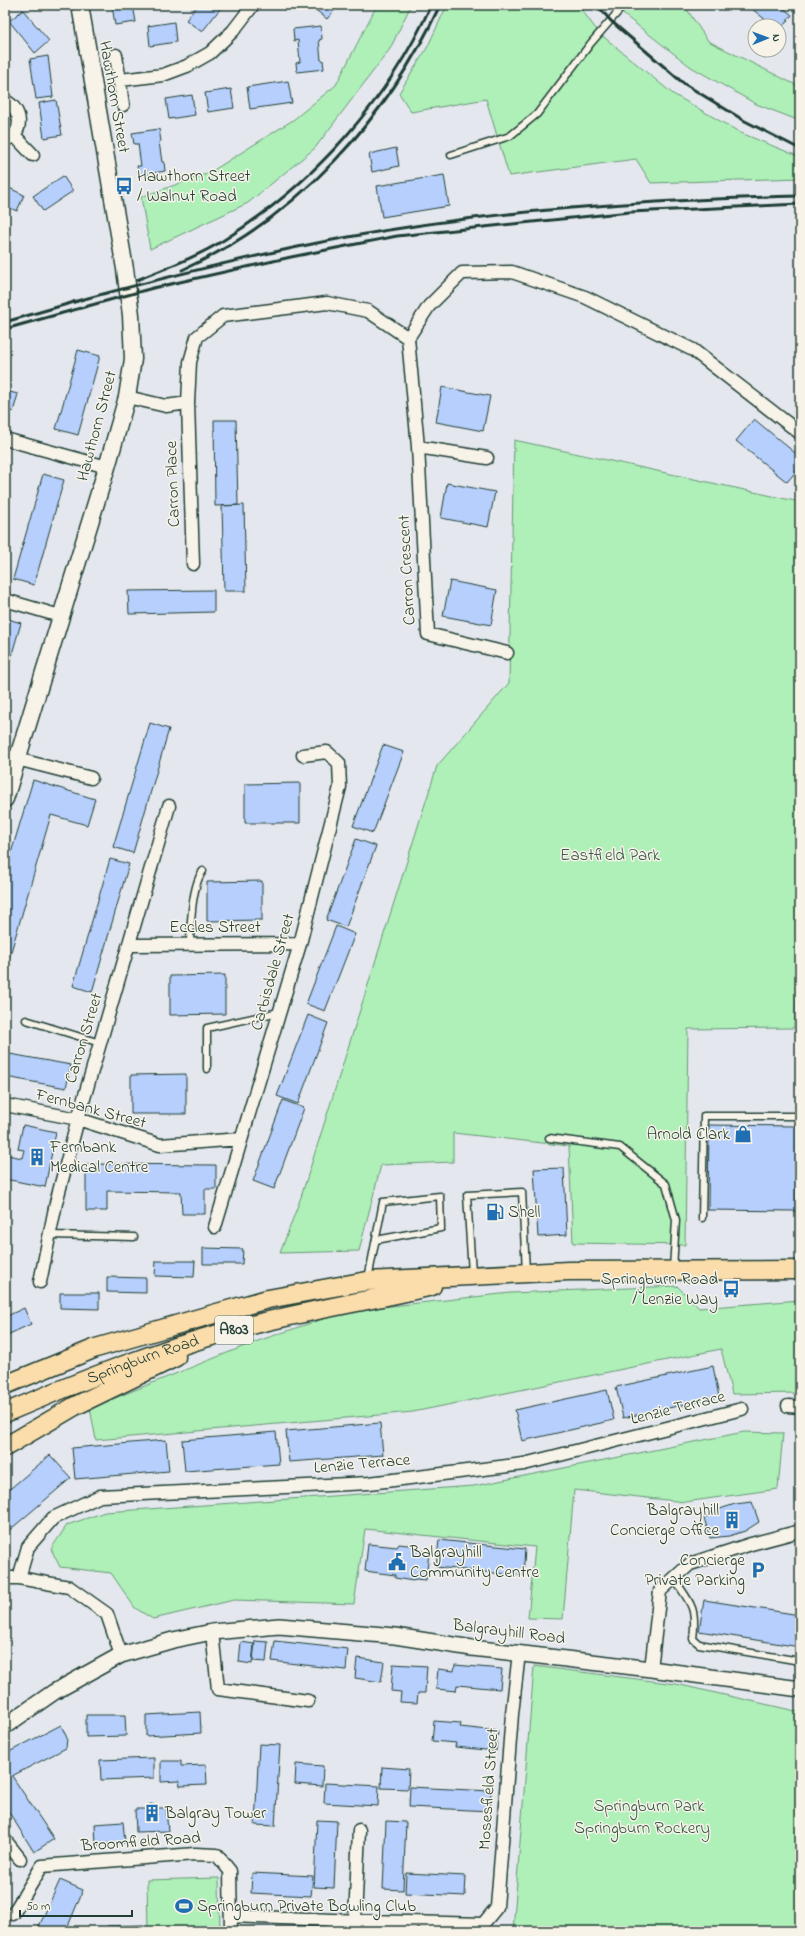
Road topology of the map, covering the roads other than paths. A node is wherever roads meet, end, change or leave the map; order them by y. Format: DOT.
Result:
graph roads {
  1 [pos="80,5"];
  2 [pos="624,5"];
  3 [pos="255,6"];
  4 [pos="116,55"];
  5 [pos="120,80"];
  6 [pos="5,101"];
  7 [pos="124,105"];
  8 [pos="9,137"];
  9 [pos="33,155"];
  10 [pos="451,155"];
  11 [pos="408,338"];
  12 [pos="127,397"];
  13 [pos="188,404"];
  14 [pos="800,433"];
  15 [pos="5,439"];
  16 [pos="418,447"];
  17 [pos="487,458"];
  18 [pos="107,467"];
  19 [pos="192,564"];
  20 [pos="5,600"];
  21 [pos="60,616"];
  22 [pos="507,653"];
  23 [pos="303,755"];
  24 [pos="11,757"];
  25 [pos="91,778"];
  26 [pos="5,799"];
  27 [pos="169,806"];
  28 [pos="203,870"];
  29 [pos="190,944"];
  30 [pos="300,944"];
  31 [pos="130,945"];
  32 [pos="279,1012"];
  33 [pos="26,1020"];
  34 [pos="100,1044"];
  35 [pos="207,1069"];
  36 [pos="5,1105"];
  37 [pos="800,1116"];
  38 [pos="78,1119"];
  39 [pos="549,1138"];
  40 [pos="241,1139"];
  41 [pos="702,1218"];
  42 [pos="215,1227"];
  43 [pos="50,1235"];
  44 [pos="134,1237"];
  45 [pos="376,1240"];
  46 [pos="673,1270"];
  47 [pos="800,1270"];
  48 [pos="526,1272"];
  49 [pos="472,1277"];
  50 [pos="368,1281"];
  51 [pos="40,1282"];
  52 [pos="229,1331"];
  53 [pos="5,1385"];
  54 [pos="742,1409"];
  55 [pos="5,1413"];
  56 [pos="5,1447"];
  57 [pos="800,1531"];
  58 [pos="5,1578"];
  59 [pos="18,1578"];
  60 [pos="674,1579"];
  61 [pos="212,1632"];
  62 [pos="519,1653"];
  63 [pos="122,1655"];
  64 [pos="800,1661"];
  65 [pos="651,1669"];
  66 [pos="800,1689"];
  67 [pos="308,1700"];
  68 [pos="5,1726"];
  69 [pos="359,1830"];
  70 [pos="5,1840"];
  71 [pos="20,1859"];
  72 [pos="13,1914"];
  73 [pos="231,1916"];
  74 [pos="355,1920"];
  75 [pos="332,1926"];
  76 [pos="231,1931"];
  1 -- 12 [label="main road, Hawthorn Street"];
  2 -- 10 [label="lane"];
  3 -- 5 [label="street"];
  4 -- 5 [label="street"];
  5 -- 7 [label="street"];
  6 -- 8 [label="street"];
  8 -- 9 [label="street"];
  11 -- 13 [label="street"];
  11 -- 14 [label="street"];
  11 -- 16 [label="street, Carron Crescent"];
  12 -- 13 [label="street"];
  12 -- 18 [label="main road, Hawthorn Street"];
  13 -- 19 [label="street, Carron Place"];
  15 -- 18 [label="street"];
  16 -- 17 [label="street"];
  16 -- 22 [label="street, Carron Crescent"];
  18 -- 21 [label="main road, Hawthorn Street"];
  20 -- 21 [label="street"];
  21 -- 24 [label="main road, Hawthorn Street"];
  23 -- 30 [label="street, Carbisdale Street"];
  24 -- 25 [label="street"];
  24 -- 26 [label="main road, Hawthorn Street"];
  27 -- 31 [label="street, Carron Street"];
  28 -- 29 [label="lane"];
  29 -- 30 [label="street, Eccles Street"];
  29 -- 31 [label="street, Eccles Street"];
  30 -- 32 [label="street, Carbisdale Street"];
  31 -- 34 [label="street, Carron Street"];
  32 -- 35 [label="lane"];
  32 -- 40 [label="street, Carbisdale Street"];
  33 -- 34 [label="lane"];
  34 -- 38 [label="street, Carron Street"];
  36 -- 38 [label="street, Fernbank Street"];
  37 -- 41 [label="lane"];
  38 -- 40 [label="street, Fernbank Street"];
  38 -- 43 [label="street, Carron Street"];
  39 -- 46 [label="lane"];
  40 -- 42 [label="street, Carbisdale Street"];
  43 -- 44 [label="lane"];
  43 -- 51 [label="street, Carron Street"];
  45 -- 45 [label="lane"];
  45 -- 50 [label="lane"];
  46 -- 47 [label="main road, Springburn Road / A803"];
  46 -- 48 [label="main road, Springburn Road / A803"];
  48 -- 49 [label="main road, Springburn Road / A803"];
  48 -- 49 [label="lane"];
  49 -- 50 [label="main road, Springburn Road / A803"];
  49 -- 52 [label="main road, Springburn Road / A803"];
  50 -- 53 [label="main road, Springburn Road / A803"];
  52 -- 55 [label="main road, Springburn Road / A803"];
  52 -- 56 [label="main road"];
  54 -- 59 [label="street, Lenzie Terrace"];
  57 -- 60 [label="street"];
  58 -- 59 [label="street"];
  59 -- 63 [label="street"];
  60 -- 64 [label="lane"];
  60 -- 65 [label="street"];
  61 -- 62 [label="street, Balgrayhill Road"];
  61 -- 63 [label="street, Balgrayhill Road"];
  61 -- 67 [label="street"];
  62 -- 65 [label="street, Balgrayhill Road"];
  62 -- 74 [label="street, Mosesfield Street"];
  63 -- 68 [label="street, Balgrayhill Road"];
  65 -- 66 [label="street, Balgrayhill Road"];
  69 -- 74 [label="street"];
  70 -- 71 [label="street"];
  72 -- 73 [label="street, Broomfield Road"];
  73 -- 75 [label="street"];
  73 -- 76 [label="street, Broomfield Road"];
  74 -- 75 [label="street"];
}
